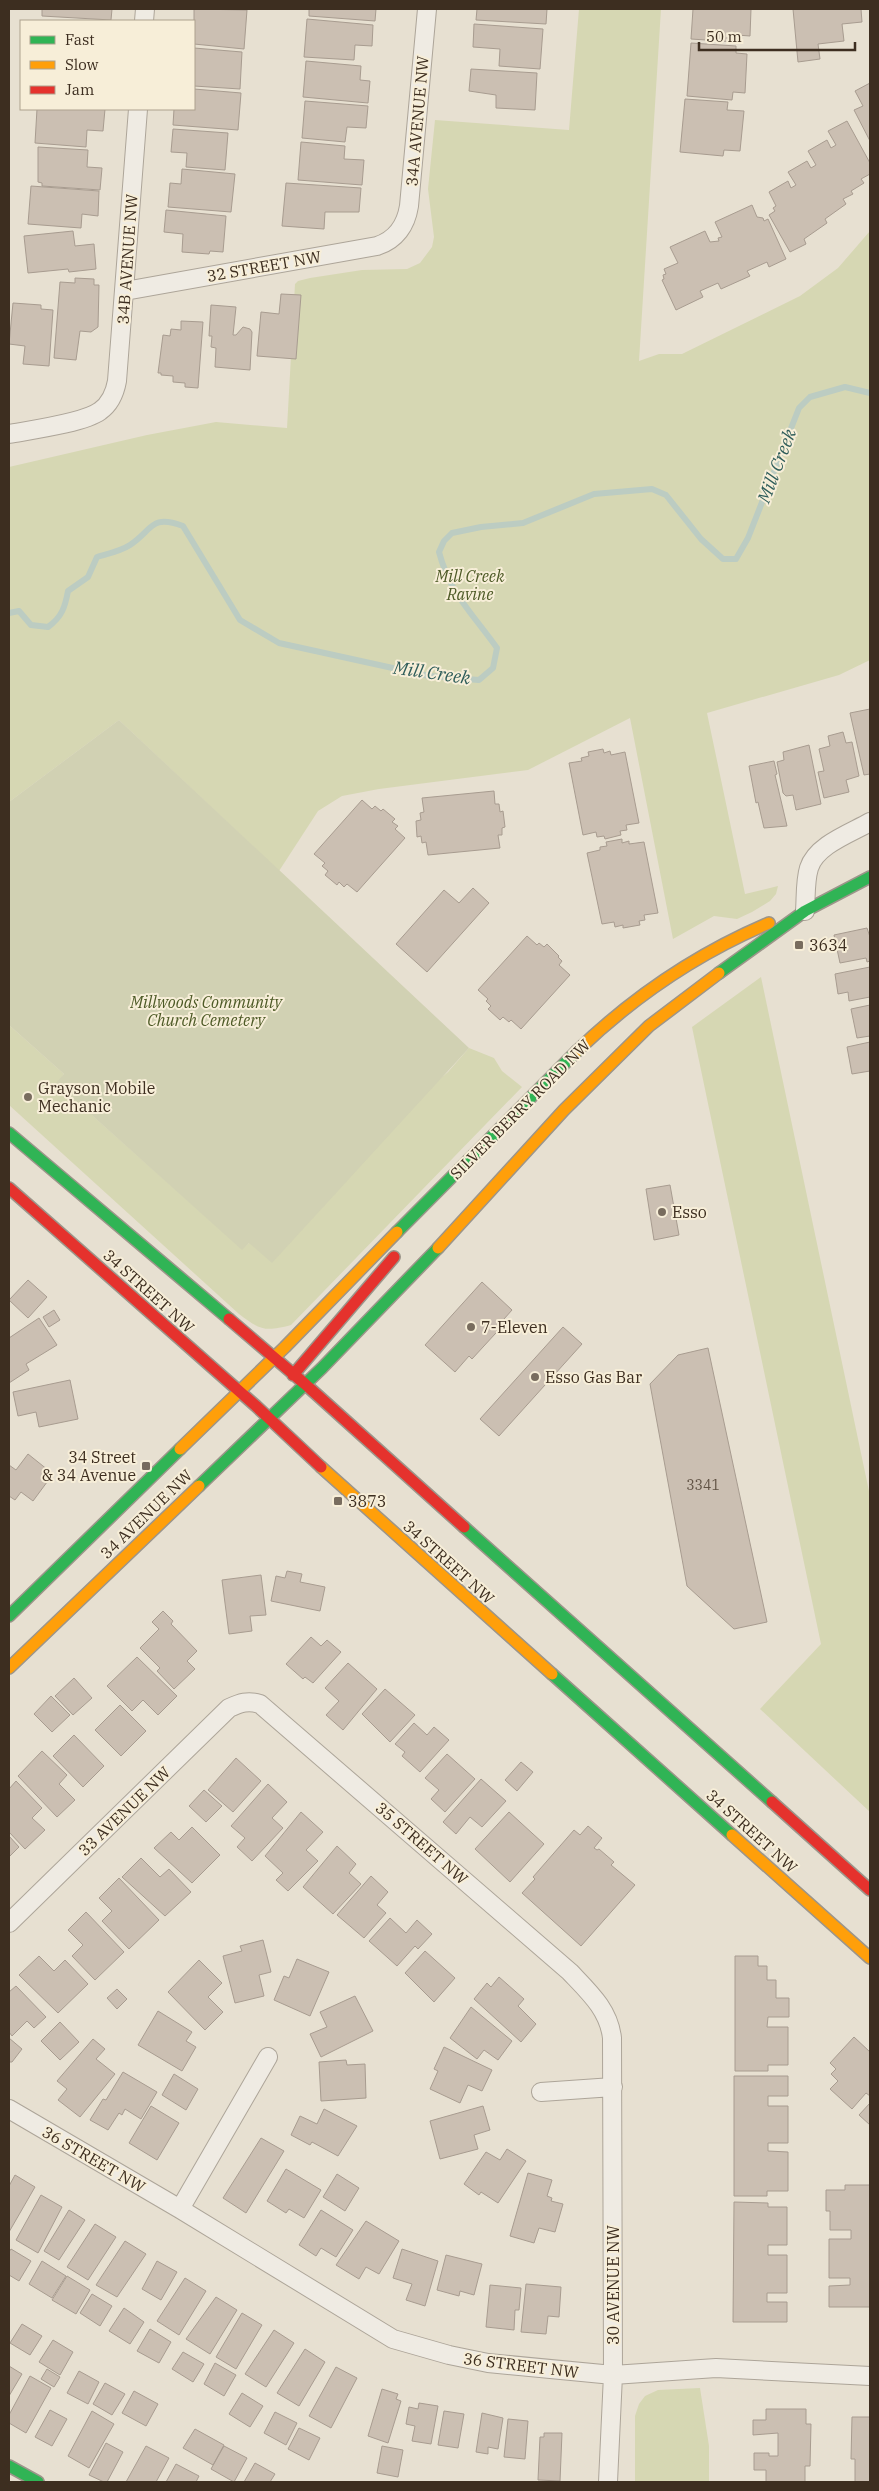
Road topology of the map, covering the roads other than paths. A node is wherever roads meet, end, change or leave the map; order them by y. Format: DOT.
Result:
graph roads {
  1 [pos="427,9"];
  2 [pos="138,110"];
  3 [pos="398,232"];
  4 [pos="124,291"];
  5 [pos="9,434"];
  6 [pos="870,822"];
  7 [pos="870,877"];
  8 [pos="805,911"];
  9 [pos="9,1133"];
  10 [pos="9,1188"];
  11 [pos="426,1204"];
  12 [pos="272,1359"];
  13 [pos="288,1382"];
  14 [pos="304,1384"];
  15 [pos="238,1391"];
  16 [pos="270,1418"];
  17 [pos="9,1616"];
  18 [pos="9,1668"];
  19 [pos="241,1702"];
  20 [pos="870,1890"];
  21 [pos="9,1923"];
  22 [pos="870,1958"];
  23 [pos="595,1998"];
  24 [pos="268,2057"];
  25 [pos="613,2087"];
  26 [pos="541,2092"];
  27 [pos="9,2109"];
  28 [pos="180,2209"];
  29 [pos="613,2375"];
  30 [pos="870,2376"];
  31 [pos="9,2466"];
  32 [pos="38,2482"];
  33 [pos="608,2482"];
  1 -- 3 [label="street, 34A AVENUE NW"];
  2 -- 4 [label="street, 34B AVENUE NW"];
  3 -- 4 [label="street, 32 STREET NW"];
  4 -- 5 [label="street, 34B AVENUE NW"];
  6 -- 8 [label="street"];
  7 -- 8 [label="main road, SILVER BERRY ROAD NW"];
  8 -- 11 [label="main road, SILVER BERRY ROAD NW"];
  8 -- 14 [label="main road, SILVER BERRY ROAD NW"];
  9 -- 12 [label="main road, 34 STREET NW"];
  10 -- 15 [label="main road, 34 STREET NW"];
  11 -- 12 [label="main road, SILVER BERRY ROAD NW"];
  11 -- 13 [label="main road"];
  12 -- 13 [label="main road, 34 STREET NW"];
  12 -- 15 [label="main road, 34 AVENUE NW"];
  13 -- 14 [label="main road, 34 STREET NW"];
  13 -- 16 [label="main road"];
  14 -- 16 [label="main road, 34 AVENUE NW"];
  14 -- 20 [label="main road, 34 STREET NW"];
  15 -- 16 [label="main road, 34 STREET NW"];
  15 -- 17 [label="main road, 34 AVENUE NW"];
  16 -- 18 [label="main road, 34 AVENUE NW"];
  16 -- 22 [label="main road, 34 STREET NW"];
  19 -- 21 [label="street, 33 AVENUE NW"];
  19 -- 23 [label="street, 35 STREET NW"];
  23 -- 25 [label="street, 30 AVENUE NW"];
  24 -- 28 [label="street"];
  25 -- 26 [label="street"];
  25 -- 29 [label="street, 30 AVENUE NW"];
  27 -- 28 [label="street, 36 STREET NW"];
  28 -- 29 [label="street, 36 STREET NW"];
  29 -- 30 [label="street, 36 STREET NW"];
  29 -- 33 [label="street, 30 AVENUE NW"];
  31 -- 32 [label="main road"];
}
